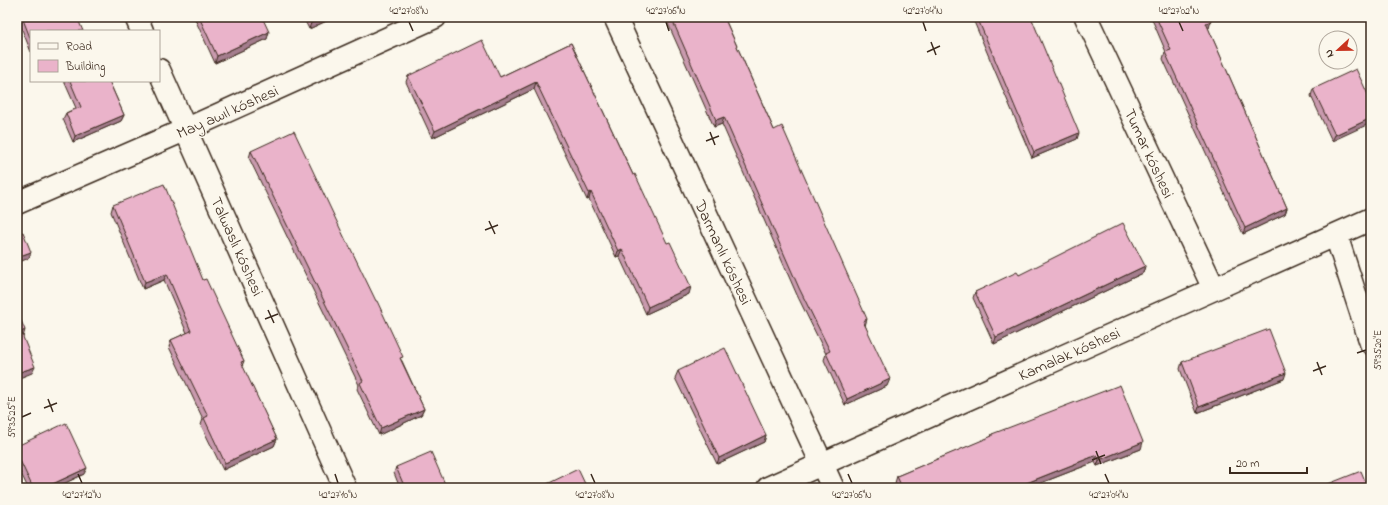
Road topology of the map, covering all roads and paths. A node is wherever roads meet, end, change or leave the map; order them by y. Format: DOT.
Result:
graph roads {
  1 [pos="136,17"];
  2 [pos="435,17"];
  3 [pos="615,17"];
  4 [pos="1086,17"];
  5 [pos="142,30"];
  6 [pos="160,72"];
  7 [pos="187,130"];
  8 [pos="17,203"];
  9 [pos="1371,219"];
  10 [pos="1336,235"];
  11 [pos="1214,289"];
  12 [pos="1371,343"];
  13 [pos="822,464"];
  14 [pos="345,488"];
  15 [pos="768,488"];
  16 [pos="833,488"];
  1 -- 5 [label="street"];
  2 -- 7 [label="street, May awıl kóshesi"];
  3 -- 13 [label="street, Darmanlı kóshesi"];
  4 -- 11 [label="street, Tumar kóshesi"];
  6 -- 7 [label="street, Talwaslı kóshesi"];
  7 -- 8 [label="street, May awıl kóshesi"];
  7 -- 14 [label="street, Talwaslı kóshesi"];
  9 -- 10 [label="street, Kamalak kóshesi"];
  10 -- 11 [label="street, Kamalak kóshesi"];
  10 -- 12 [label="street"];
  11 -- 13 [label="street, Kamalak kóshesi"];
  13 -- 15 [label="street, Kamalak kóshesi"];
  13 -- 16 [label="street, Darmanlı kóshesi"];
}
